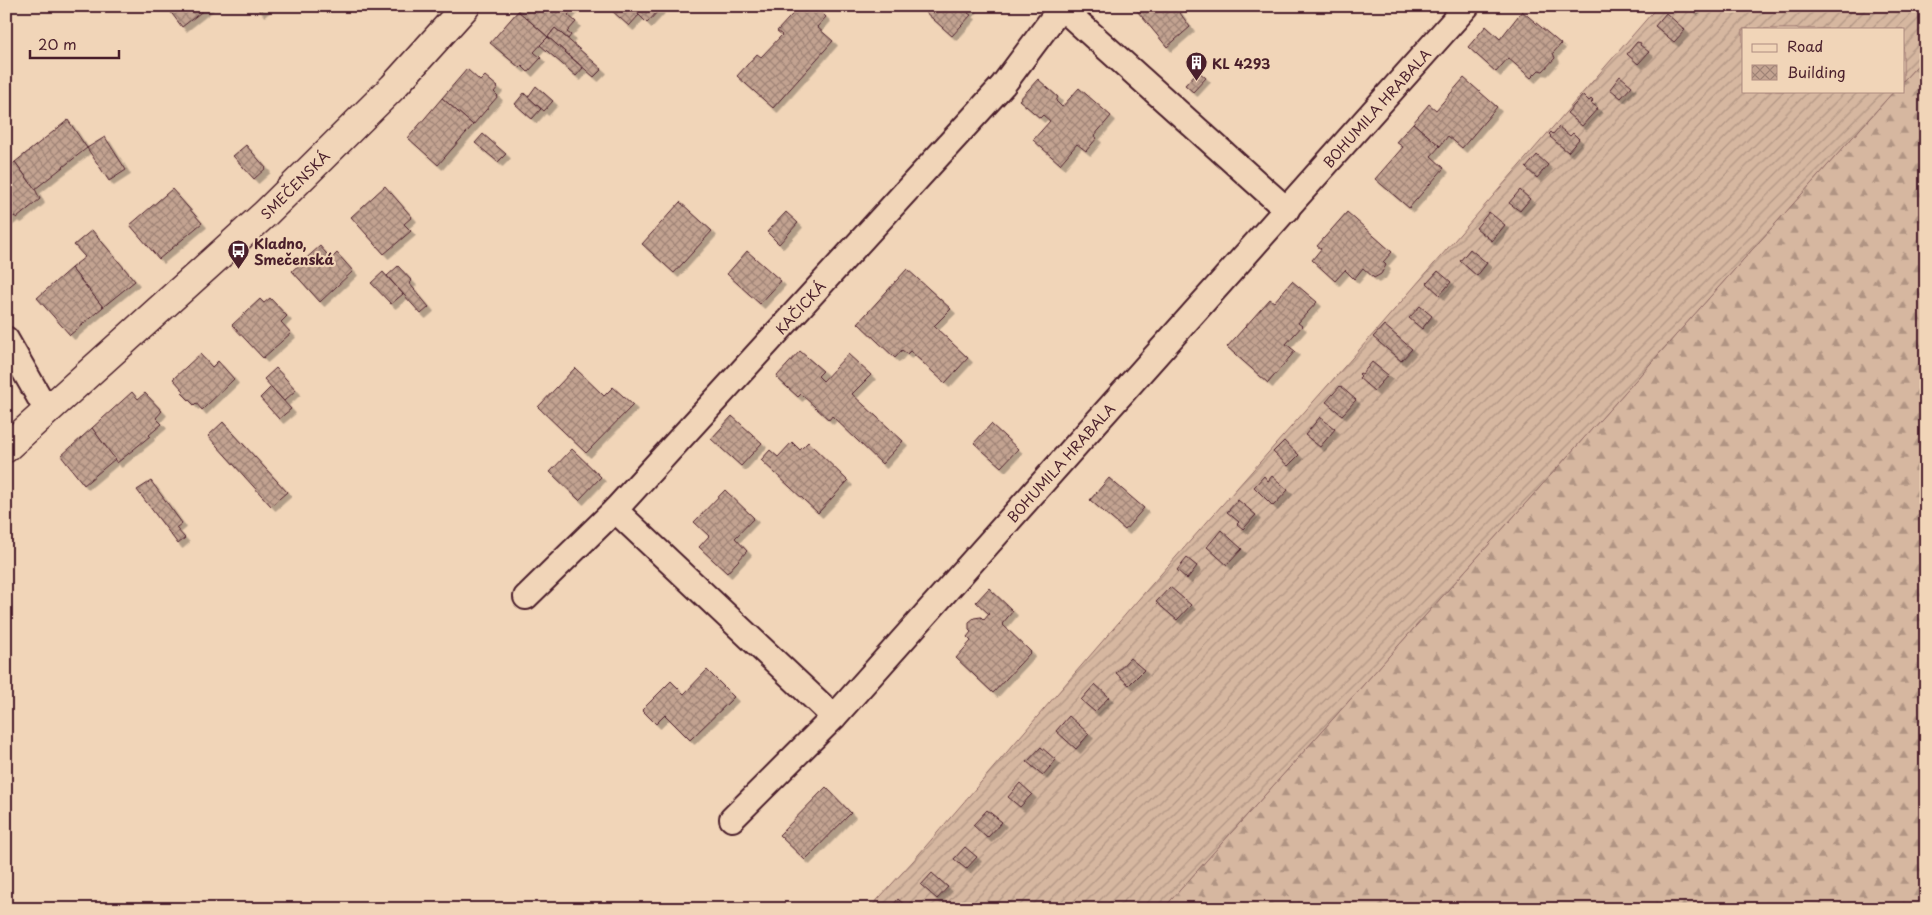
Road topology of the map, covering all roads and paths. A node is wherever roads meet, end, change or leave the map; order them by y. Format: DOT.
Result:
graph roads {
  1 [pos="466,6"];
  2 [pos="1467,6"];
  3 [pos="1062,7"];
  4 [pos="1287,210"];
  5 [pos="6,339"];
  6 [pos="47,411"];
  7 [pos="9,446"];
  8 [pos="615,510"];
  9 [pos="526,597"];
  10 [pos="834,717"];
  11 [pos="732,819"];
  1 -- 6 [label="street, SMEČENSKÁ"];
  2 -- 4 [label="street, BOHUMILA HRABALA"];
  3 -- 4 [label="street"];
  3 -- 8 [label="street, KAČICKÁ"];
  4 -- 10 [label="street, BOHUMILA HRABALA"];
  5 -- 6 [label="street"];
  6 -- 7 [label="street, SMEČENSKÁ"];
  8 -- 9 [label="street, KAČICKÁ"];
  8 -- 10 [label="street"];
  10 -- 11 [label="street, BOHUMILA HRABALA"];
}
